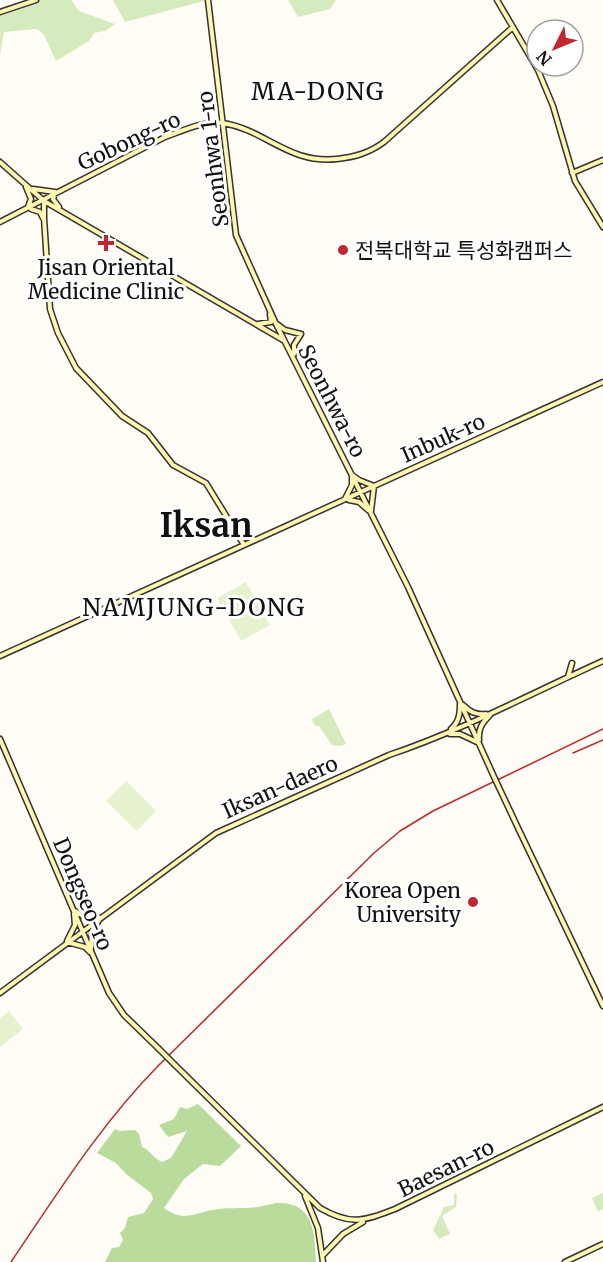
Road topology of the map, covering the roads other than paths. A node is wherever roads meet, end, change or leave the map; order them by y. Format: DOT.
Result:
graph roads {
  1 [pos="36,0"];
  2 [pos="208,0"];
  3 [pos="497,0"];
  4 [pos="0,12"];
  5 [pos="513,27"];
  6 [pos="222,122"];
  7 [pos="603,160"];
  8 [pos="0,162"];
  9 [pos="572,173"];
  10 [pos="25,183"];
  11 [pos="56,192"];
  12 [pos="44,201"];
  13 [pos="59,208"];
  14 [pos="26,209"];
  15 [pos="44,218"];
  16 [pos="0,222"];
  17 [pos="603,227"];
  18 [pos="270,310"];
  19 [pos="257,324"];
  20 [pos="276,324"];
  21 [pos="285,341"];
  22 [pos="294,359"];
  23 [pos="603,382"];
  24 [pos="352,475"];
  25 [pos="374,486"];
  26 [pos="361,492"];
  27 [pos="345,500"];
  28 [pos="371,512"];
  29 [pos="244,545"];
  30 [pos="0,657"];
  31 [pos="603,661"];
  32 [pos="572,663"];
  33 [pos="568,677"];
  34 [pos="460,703"];
  35 [pos="491,714"];
  36 [pos="470,722"];
  37 [pos="446,734"];
  38 [pos="0,740"];
  39 [pos="479,743"];
  40 [pos="74,911"];
  41 [pos="101,918"];
  42 [pos="82,931"];
  43 [pos="66,942"];
  44 [pos="91,953"];
  45 [pos="0,993"];
  46 [pos="603,1006"];
  47 [pos="603,1107"];
  48 [pos="303,1192"];
  49 [pos="366,1220"];
  50 [pos="603,1244"];
  51 [pos="323,1255"];
  52 [pos="323,1262"];
  53 [pos="565,1262"];
  1 -- 4 [label="street"];
  2 -- 6 [label="street, Seonhwa 1-ro"];
  3 -- 5 [label="street"];
  5 -- 6 [label="street"];
  5 -- 9 [label="street"];
  6 -- 11 [label="street, Gobong-ro"];
  6 -- 18 [label="street, Seonhwa 1-ro"];
  7 -- 9 [label="street"];
  8 -- 10 [label="street, Seonhwa-ro"];
  9 -- 17 [label="street"];
  10 -- 11 [label="street"];
  10 -- 12 [label="street, Seonhwa-ro"];
  10 -- 14 [label="street"];
  11 -- 12 [label="street, Gobong-ro"];
  11 -- 13 [label="street"];
  12 -- 13 [label="street, Seonhwa-ro"];
  12 -- 14 [label="street, Gobong-ro"];
  12 -- 15 [label="street"];
  13 -- 15 [label="street"];
  13 -- 19 [label="street, Seonhwa-ro"];
  14 -- 15 [label="street"];
  14 -- 16 [label="street, Gobong-ro"];
  15 -- 29 [label="street"];
  18 -- 19 [label="street"];
  18 -- 20 [label="street, Seonhwa 1-ro"];
  19 -- 21 [label="street, Seonhwa-ro"];
  20 -- 21 [label="street, Seonhwa 1-ro"];
  20 -- 22 [label="street"];
  21 -- 22 [label="street, Seonhwa-ro"];
  22 -- 24 [label="street, Seonhwa-ro"];
  23 -- 25 [label="street, Inbuk-ro"];
  24 -- 25 [label="street"];
  24 -- 26 [label="street, Seonhwa-ro"];
  24 -- 27 [label="street"];
  25 -- 26 [label="street, Inbuk-ro"];
  25 -- 28 [label="street"];
  26 -- 27 [label="street, Inbuk-ro"];
  26 -- 28 [label="street, Seonhwa-ro"];
  27 -- 28 [label="street"];
  27 -- 29 [label="street, Inbuk-ro"];
  28 -- 34 [label="street, Seonhwa-ro"];
  29 -- 30 [label="street, Inbuk-ro"];
  31 -- 33 [label="street, Iksan-daero"];
  32 -- 33 [label="street"];
  33 -- 35 [label="street, Iksan-daero"];
  34 -- 35 [label="street"];
  34 -- 36 [label="street, Seonhwa-ro"];
  34 -- 37 [label="street"];
  35 -- 36 [label="street, Iksan-daero"];
  35 -- 39 [label="street"];
  36 -- 37 [label="street, Iksan-daero"];
  36 -- 39 [label="street, Seonhwa-ro"];
  37 -- 39 [label="street"];
  37 -- 41 [label="street, Iksan-daero"];
  38 -- 40 [label="street, Dongseo-ro"];
  39 -- 46 [label="street, Seonhwa-ro, bridge"];
  40 -- 41 [label="street"];
  40 -- 42 [label="street, Dongseo-ro"];
  40 -- 43 [label="street"];
  41 -- 42 [label="street, Iksan-daero"];
  41 -- 44 [label="street"];
  42 -- 43 [label="street, Iksan-daero"];
  42 -- 44 [label="street, Dongseo-ro"];
  43 -- 44 [label="street"];
  43 -- 45 [label="street, Iksan-daero"];
  44 -- 48 [label="street, Dongseo-ro, bridge"];
  47 -- 49 [label="street, Baesan-ro"];
  48 -- 49 [label="street, Baesan-ro"];
  48 -- 51 [label="street"];
  49 -- 51 [label="street"];
  50 -- 53 [label="street"];
  51 -- 52 [label="street"];
}
